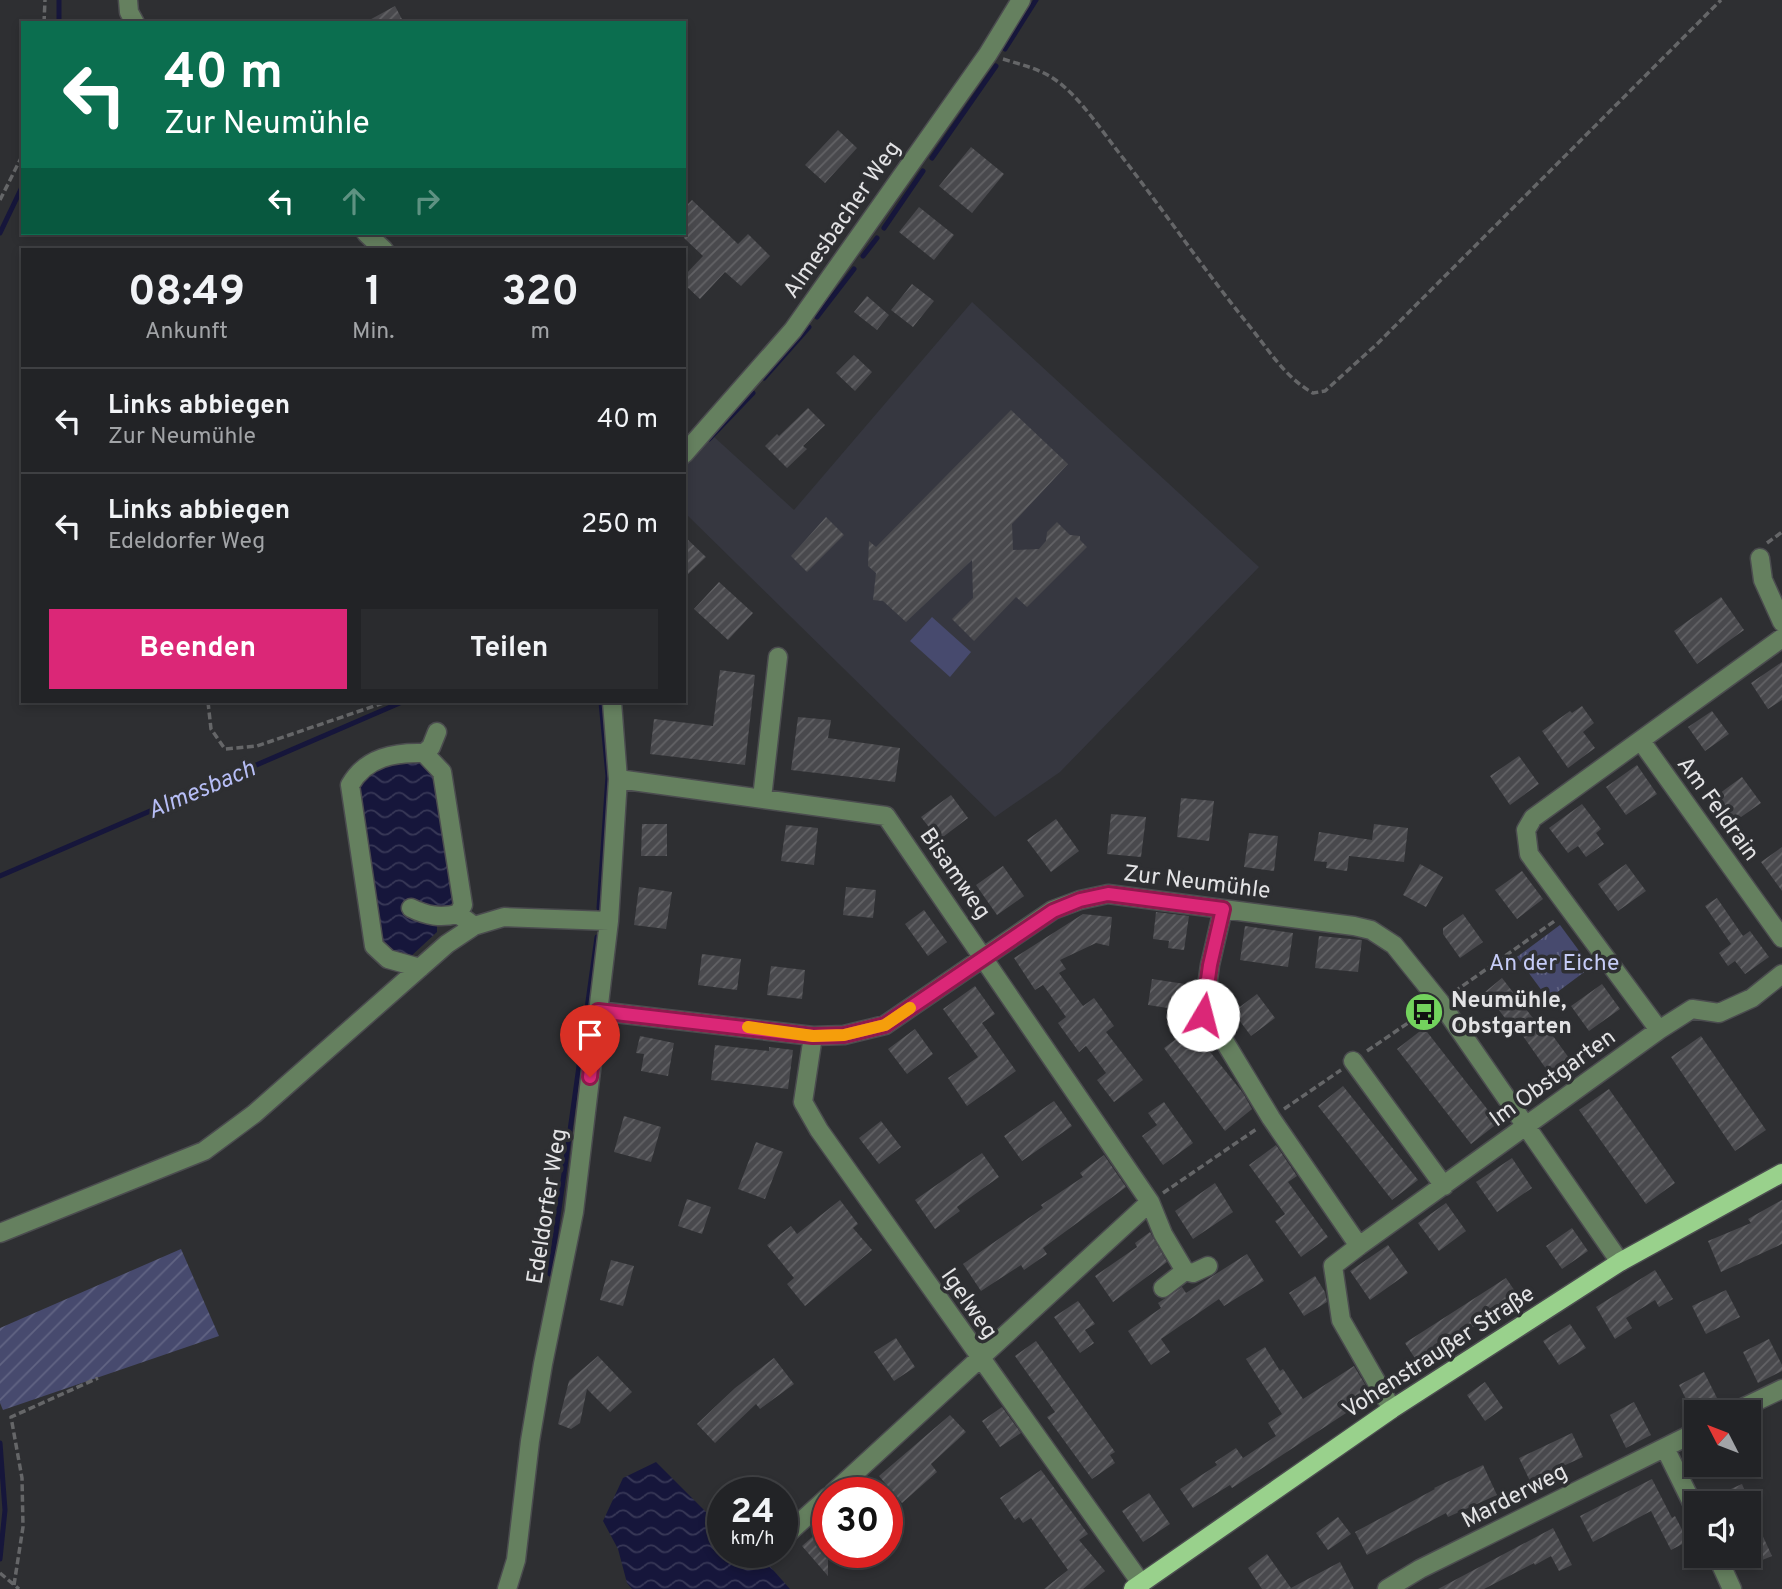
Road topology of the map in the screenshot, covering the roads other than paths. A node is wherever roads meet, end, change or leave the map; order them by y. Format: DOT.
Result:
graph roads {
  1 [pos="128,0"];
  2 [pos="1021,0"];
  3 [pos="134,21"];
  4 [pos="368,235"];
  5 [pos="382,248"];
  6 [pos="686,452"];
  7 [pos="1760,558"];
  8 [pos="1782,622"];
  9 [pos="1782,638"];
  10 [pos="778,657"];
  11 [pos="612,703"];
  12 [pos="437,733"];
  13 [pos="1641,741"];
  14 [pos="424,753"];
  15 [pos="618,779"];
  16 [pos="762,798"];
  17 [pos="411,908"];
  18 [pos="1223,909"];
  19 [pos="458,914"];
  20 [pos="609,921"];
  21 [pos="474,926"];
  22 [pos="1782,938"];
  23 [pos="985,958"];
  24 [pos="420,968"];
  25 [pos="1782,974"];
  26 [pos="598,1011"];
  27 [pos="1659,1030"];
  28 [pos="813,1036"];
  29 [pos="1353,1061"];
  30 [pos="1527,1126"];
  31 [pos="1782,1173"];
  32 [pos="1444,1186"];
  33 [pos="1150,1202"];
  34 [pos="0,1233"];
  35 [pos="1359,1246"];
  36 [pos="1619,1262"];
  37 [pos="1208,1266"];
  38 [pos="1185,1270"];
  39 [pos="1163,1288"];
  40 [pos="979,1358"];
  41 [pos="1782,1389"];
  42 [pos="1759,1400"];
  43 [pos="1392,1409"];
  44 [pos="1684,1438"];
  45 [pos="1665,1448"];
  46 [pos="850,1477"];
  47 [pos="1686,1491"];
  48 [pos="812,1511"];
  49 [pos="798,1524"];
  50 [pos="1722,1568"];
  51 [pos="1137,1586"];
  52 [pos="507,1589"];
  53 [pos="1387,1589"];
  54 [pos="1732,1589"];
  1 -- 3 [label="street"];
  2 -- 6 [label="street, Almesbacher Weg"];
  4 -- 5 [label="street"];
  7 -- 8 [label="street"];
  9 -- 13 [label="street"];
  10 -- 16 [label="street"];
  11 -- 15 [label="street, Edeldorfer Weg"];
  12 -- 14 [label="street"];
  13 -- 22 [label="street, Am Feldrain"];
  13 -- 27 [label="street"];
  14 -- 19 [label="street"];
  14 -- 24 [label="street"];
  15 -- 16 [label="street, Bisamweg"];
  15 -- 20 [label="street, Edeldorfer Weg"];
  16 -- 23 [label="street, Bisamweg"];
  17 -- 19 [label="street"];
  18 -- 23 [label="street, Zur Neumühle"];
  18 -- 30 [label="street, Zur Neumühle"];
  18 -- 35 [label="street"];
  19 -- 21 [label="street"];
  20 -- 21 [label="street"];
  20 -- 26 [label="street, Edeldorfer Weg"];
  21 -- 24 [label="street"];
  23 -- 28 [label="street, Zur Neumühle"];
  23 -- 33 [label="street, Bisamweg"];
  24 -- 34 [label="street"];
  25 -- 27 [label="street, Im Obstgarten"];
  26 -- 28 [label="street, Zur Neumühle"];
  26 -- 52 [label="street, Edeldorfer Weg"];
  27 -- 30 [label="street, Im Obstgarten"];
  28 -- 40 [label="street, Igelweg"];
  29 -- 32 [label="street"];
  30 -- 32 [label="street, Im Obstgarten"];
  30 -- 36 [label="street, Zur Neumühle"];
  31 -- 36 [label="main road, Vohenstraußer Straße"];
  32 -- 35 [label="street, Im Obstgarten"];
  33 -- 38 [label="street, Bisamweg"];
  33 -- 40 [label="street"];
  35 -- 43 [label="street, Im Obstgarten"];
  36 -- 43 [label="main road, Vohenstraußer Straße"];
  37 -- 38 [label="street"];
  38 -- 39 [label="street"];
  40 -- 46 [label="street"];
  40 -- 51 [label="street, Igelweg"];
  41 -- 42 [label="street"];
  43 -- 51 [label="main road, Vohenstraußer Straße"];
  44 -- 45 [label="street, Marderweg"];
  45 -- 47 [label="street"];
  45 -- 53 [label="street, Marderweg"];
  48 -- 49 [label="street"];
  50 -- 54 [label="street"];
}
